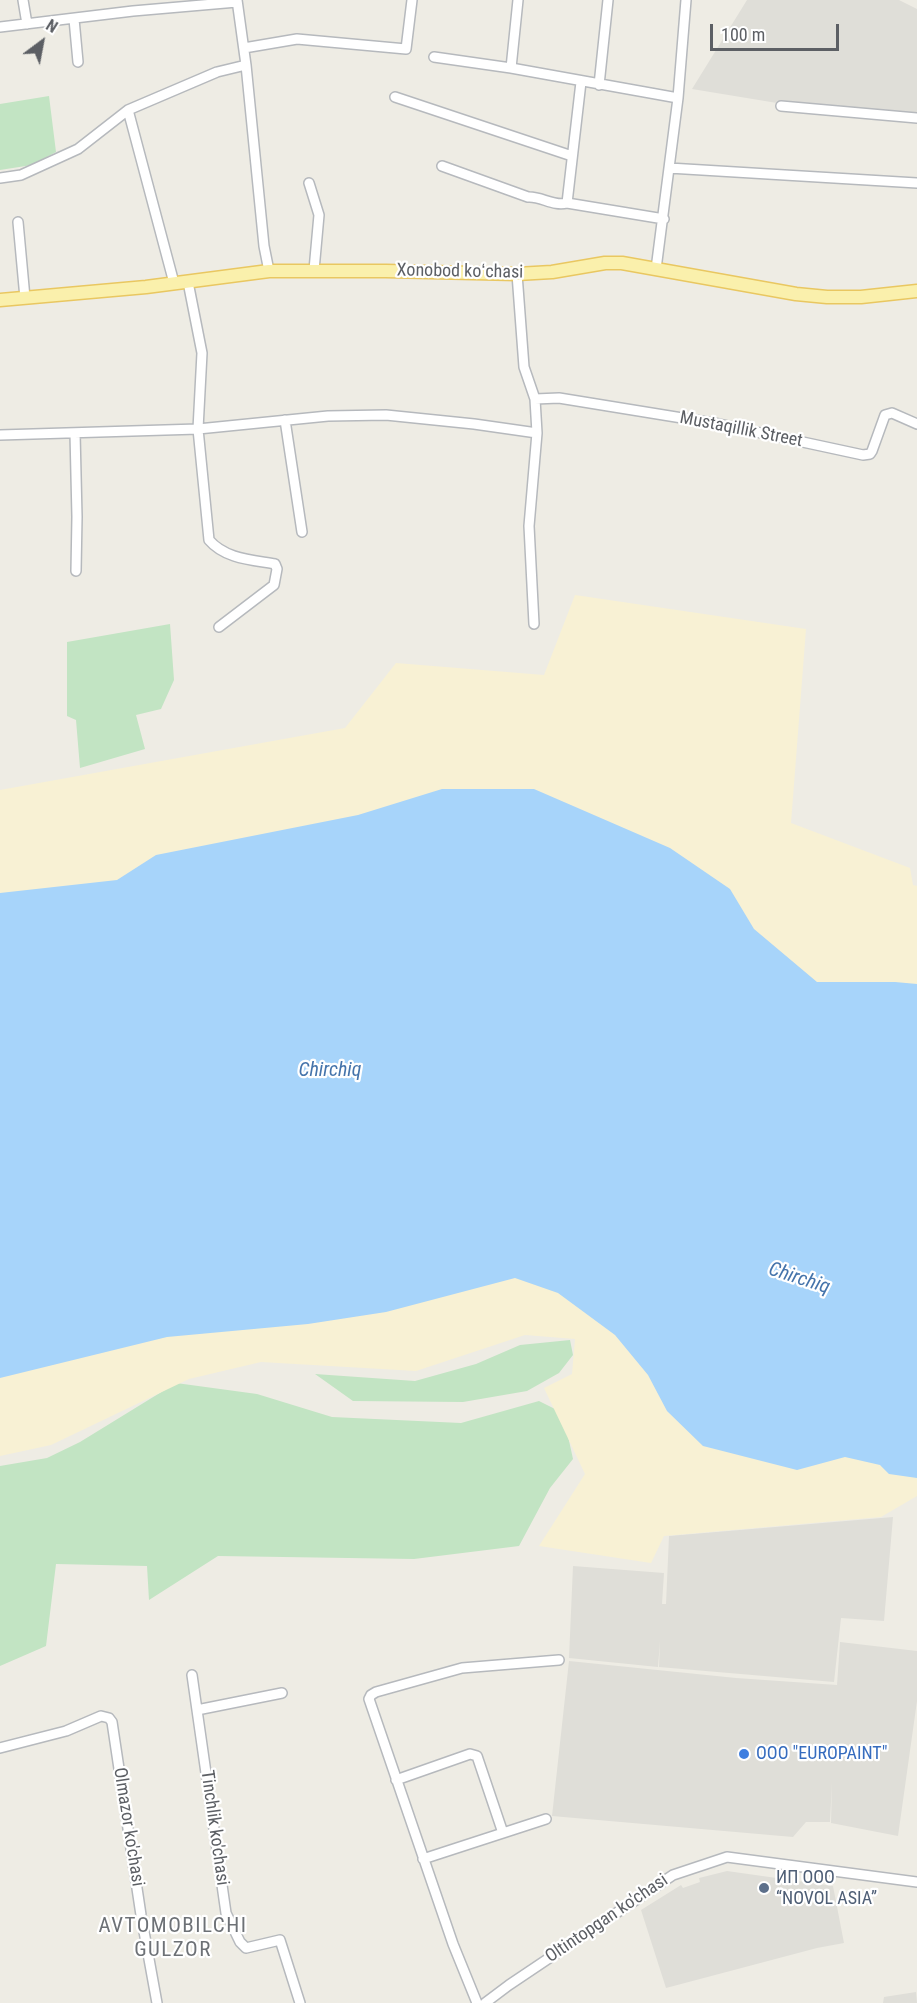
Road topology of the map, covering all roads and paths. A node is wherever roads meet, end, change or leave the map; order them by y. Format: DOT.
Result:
graph roads {
  1 [pos="23,0"];
  2 [pos="131,0"];
  3 [pos="412,0"];
  4 [pos="518,0"];
  5 [pos="608,0"];
  6 [pos="686,0"];
  7 [pos="237,1"];
  8 [pos="132,11"];
  9 [pos="74,19"];
  10 [pos="27,24"];
  11 [pos="0,27"];
  12 [pos="244,48"];
  13 [pos="434,57"];
  14 [pos="78,62"];
  15 [pos="246,65"];
  16 [pos="511,68"];
  17 [pos="581,82"];
  18 [pos="599,85"];
  19 [pos="395,98"];
  20 [pos="678,98"];
  21 [pos="781,106"];
  22 [pos="128,110"];
  23 [pos="917,118"];
  24 [pos="572,156"];
  25 [pos="442,166"];
  26 [pos="669,168"];
  27 [pos="0,178"];
  28 [pos="309,183"];
  29 [pos="917,183"];
  30 [pos="567,203"];
  31 [pos="664,219"];
  32 [pos="18,222"];
  33 [pos="656,269"];
  34 [pos="314,270"];
  35 [pos="269,271"];
  36 [pos="517,274"];
  37 [pos="188,282"];
  38 [pos="174,284"];
  39 [pos="917,291"];
  40 [pos="25,298"];
  41 [pos="0,300"];
  42 [pos="535,399"];
  43 [pos="285,420"];
  44 [pos="917,424"];
  45 [pos="198,429"];
  46 [pos="75,433"];
  47 [pos="537,433"];
  48 [pos="0,435"];
  49 [pos="302,532"];
  50 [pos="75,571"];
  51 [pos="534,624"];
  52 [pos="219,627"];
  53 [pos="559,1660"];
  54 [pos="192,1675"];
  55 [pos="282,1693"];
  56 [pos="197,1710"];
  57 [pos="0,1748"];
  58 [pos="396,1780"];
  59 [pos="546,1819"];
  60 [pos="503,1833"];
  61 [pos="423,1859"];
  62 [pos="917,1882"];
  63 [pos="157,2003"];
  64 [pos="300,2003"];
  65 [pos="477,2003"];
  66 [pos="485,2003"];
  1 -- 10 [label="street"];
  2 -- 8 [label="street"];
  3 -- 12 [label="street"];
  4 -- 16 [label="street"];
  5 -- 18 [label="street"];
  6 -- 20 [label="street"];
  7 -- 8 [label="street"];
  7 -- 12 [label="street"];
  8 -- 9 [label="street"];
  9 -- 10 [label="street"];
  9 -- 14 [label="street"];
  10 -- 11 [label="street"];
  12 -- 15 [label="street"];
  13 -- 16 [label="street"];
  15 -- 22 [label="street"];
  15 -- 35 [label="street"];
  16 -- 17 [label="street"];
  17 -- 18 [label="street"];
  17 -- 24 [label="street"];
  18 -- 20 [label="street"];
  19 -- 24 [label="street"];
  20 -- 26 [label="street"];
  21 -- 23 [label="street"];
  22 -- 27 [label="street"];
  22 -- 38 [label="street"];
  24 -- 30 [label="street"];
  25 -- 30 [label="street"];
  26 -- 29 [label="street"];
  26 -- 31 [label="street"];
  28 -- 34 [label="street"];
  30 -- 31 [label="street"];
  31 -- 33 [label="street"];
  32 -- 40 [label="street"];
  33 -- 36 [label="main road, Xonobod koʻchasi"];
  33 -- 39 [label="main road, Xonobod koʻchasi"];
  34 -- 35 [label="main road, Xonobod koʻchasi"];
  34 -- 36 [label="main road, Xonobod koʻchasi"];
  35 -- 37 [label="main road, Xonobod koʻchasi"];
  36 -- 42 [label="street"];
  37 -- 38 [label="main road, Xonobod koʻchasi"];
  37 -- 45 [label="street"];
  38 -- 40 [label="main road, Xonobod koʻchasi"];
  40 -- 41 [label="main road, Xonobod koʻchasi"];
  42 -- 44 [label="street, Mustaqillik Street"];
  42 -- 47 [label="street"];
  43 -- 45 [label="street"];
  43 -- 47 [label="street"];
  43 -- 49 [label="street"];
  45 -- 46 [label="street"];
  45 -- 52 [label="street"];
  46 -- 48 [label="street"];
  46 -- 50 [label="street"];
  47 -- 51 [label="street"];
  53 -- 58 [label="street"];
  54 -- 56 [label="street, Tinchlik ko'chasi"];
  55 -- 56 [label="street"];
  56 -- 64 [label="street, Tinchlik ko'chasi"];
  57 -- 63 [label="street, Olmazor ko'chasi"];
  58 -- 60 [label="street"];
  58 -- 61 [label="street"];
  59 -- 60 [label="street"];
  60 -- 61 [label="street"];
  61 -- 65 [label="street"];
  62 -- 66 [label="street, Oltintopgan ko'chasi"];
}
